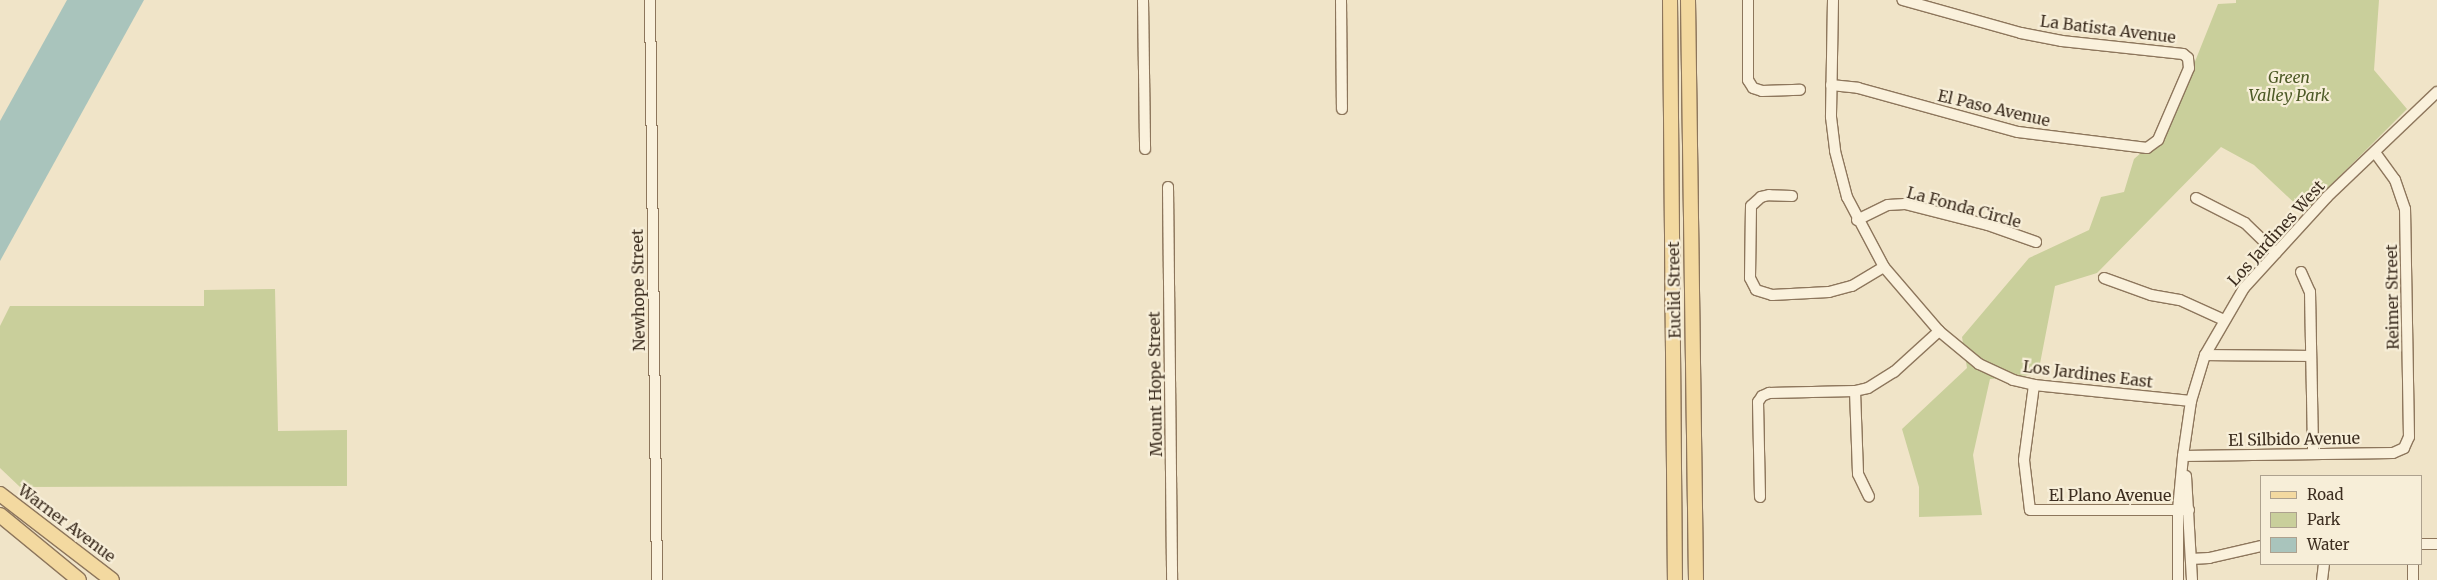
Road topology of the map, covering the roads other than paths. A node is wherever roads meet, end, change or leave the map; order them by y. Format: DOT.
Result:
graph roads {
  1 [pos="650,0"];
  2 [pos="1143,0"];
  3 [pos="1341,0"];
  4 [pos="1670,0"];
  5 [pos="1688,0"];
  6 [pos="1748,0"];
  7 [pos="1833,0"];
  8 [pos="1903,0"];
  9 [pos="1831,85"];
  10 [pos="1800,90"];
  11 [pos="2437,92"];
  12 [pos="1342,109"];
  13 [pos="2152,147"];
  14 [pos="1145,149"];
  15 [pos="2375,152"];
  16 [pos="1168,187"];
  17 [pos="1792,196"];
  18 [pos="2196,198"];
  19 [pos="1857,220"];
  20 [pos="2036,242"];
  21 [pos="2276,253"];
  22 [pos="1884,267"];
  23 [pos="2301,272"];
  24 [pos="2104,278"];
  25 [pos="2224,320"];
  26 [pos="1939,331"];
  27 [pos="2205,355"];
  28 [pos="2311,356"];
  29 [pos="2034,386"];
  30 [pos="1855,391"];
  31 [pos="2191,401"];
  32 [pos="2404,448"];
  33 [pos="2313,452"];
  34 [pos="2183,456"];
  35 [pos="0,494"];
  36 [pos="1760,497"];
  37 [pos="1869,497"];
  38 [pos="2178,510"];
  39 [pos="2189,510"];
  40 [pos="0,515"];
  41 [pos="2422,544"];
  42 [pos="2437,544"];
  43 [pos="2260,546"];
  44 [pos="2191,559"];
  45 [pos="2324,565"];
  46 [pos="2414,565"];
  47 [pos="79,580"];
  48 [pos="112,580"];
  49 [pos="657,580"];
  50 [pos="1172,580"];
  51 [pos="1675,580"];
  52 [pos="1696,580"];
  53 [pos="2178,580"];
  54 [pos="2192,580"];
  55 [pos="2322,580"];
  56 [pos="2414,580"];
  1 -- 49 [label="street, Newhope Street"];
  2 -- 14 [label="street"];
  3 -- 12 [label="street"];
  4 -- 51 [label="main road, Euclid Street"];
  5 -- 52 [label="main road, Euclid Street"];
  6 -- 10 [label="street"];
  7 -- 9 [label="street, Los Jardines East"];
  8 -- 13 [label="street, La Batista Avenue"];
  9 -- 13 [label="street, El Paso Avenue"];
  9 -- 19 [label="street, Los Jardines East"];
  11 -- 15 [label="street, Los Jardines West"];
  15 -- 21 [label="street, Los Jardines West"];
  15 -- 32 [label="street, Reimer Street"];
  16 -- 50 [label="street, Mount Hope Street"];
  17 -- 22 [label="street"];
  18 -- 21 [label="street"];
  19 -- 20 [label="street, La Fonda Circle"];
  19 -- 22 [label="street, Los Jardines East"];
  21 -- 25 [label="street, Los Jardines West"];
  22 -- 26 [label="street, Los Jardines East"];
  23 -- 28 [label="street"];
  24 -- 25 [label="street"];
  25 -- 27 [label="street, Los Jardines West"];
  26 -- 29 [label="street, Los Jardines East"];
  26 -- 30 [label="street"];
  27 -- 28 [label="street"];
  27 -- 31 [label="street, Los Jardines West"];
  28 -- 33 [label="street"];
  29 -- 31 [label="street, Los Jardines East"];
  29 -- 38 [label="street, El Plano Avenue"];
  30 -- 36 [label="street"];
  30 -- 37 [label="street"];
  31 -- 34 [label="street, Los Jardines West"];
  32 -- 33 [label="street, El Silbido Avenue"];
  33 -- 34 [label="street, El Silbido Avenue"];
  34 -- 38 [label="street, Los Jardines West"];
  34 -- 39 [label="street, Los Jardines West"];
  35 -- 48 [label="main road, Warner Avenue"];
  38 -- 39 [label="street, El Plano Avenue"];
  38 -- 53 [label="street, Los Jardines West"];
  39 -- 44 [label="street, Los Jardines West"];
  40 -- 47 [label="main road"];
  41 -- 42 [label="street"];
  43 -- 44 [label="street"];
  44 -- 54 [label="street, Los Jardines West"];
  45 -- 55 [label="street"];
  46 -- 56 [label="street"];
}
